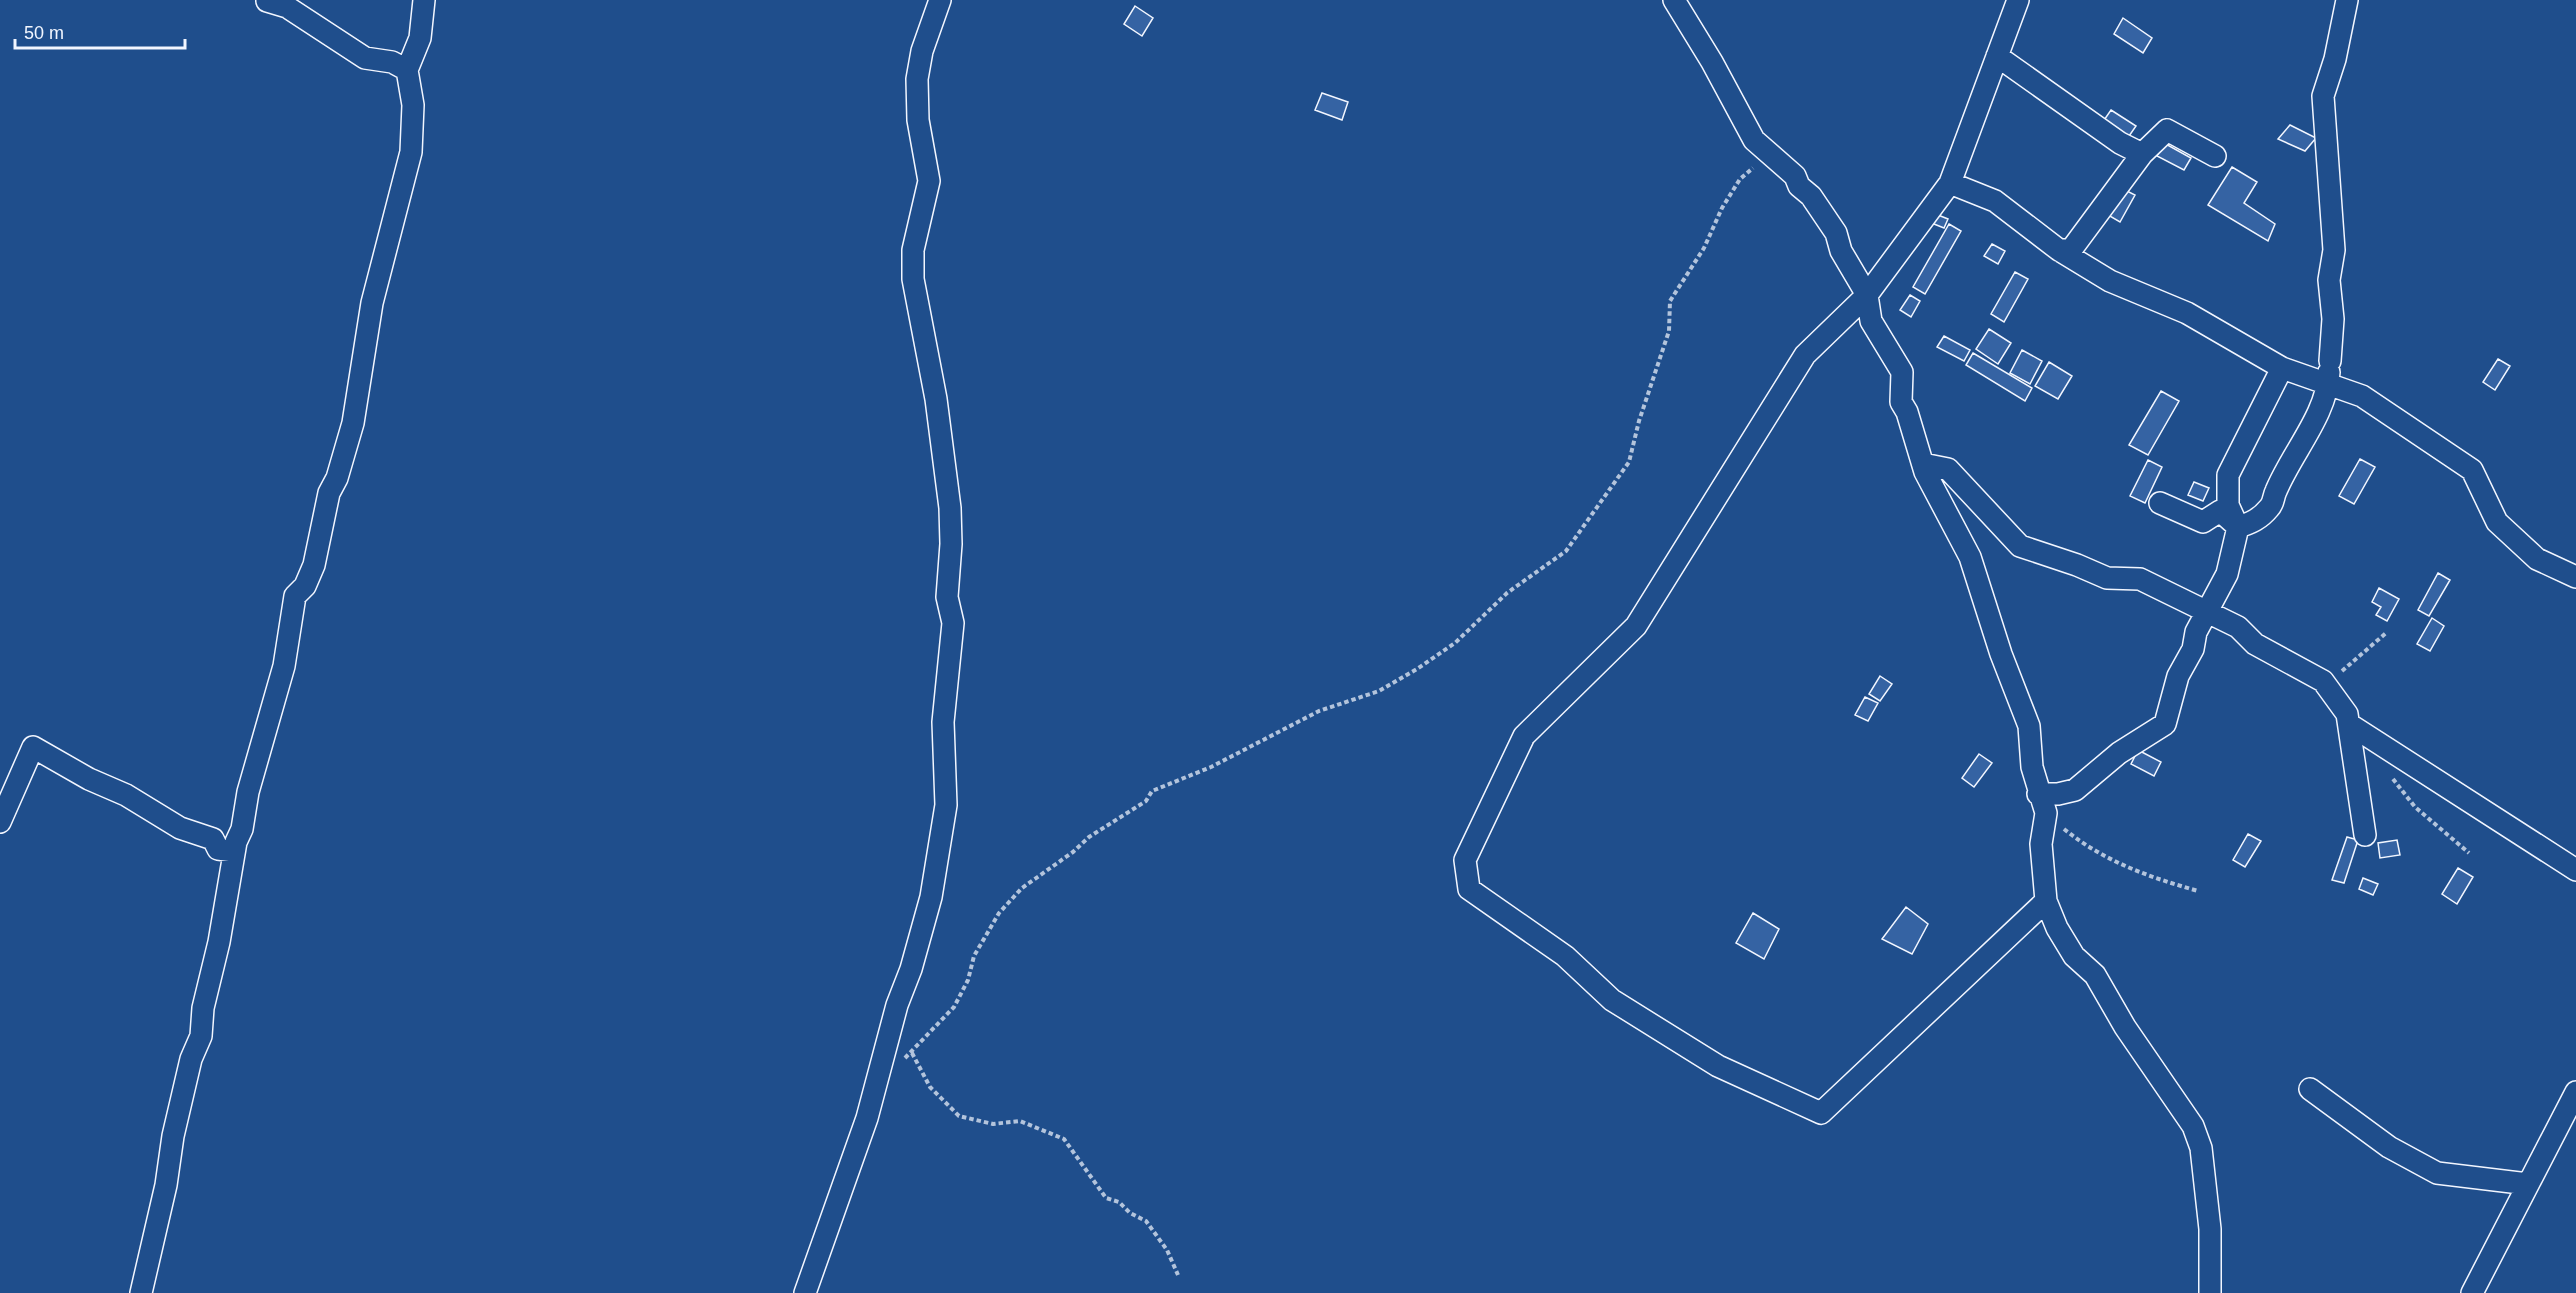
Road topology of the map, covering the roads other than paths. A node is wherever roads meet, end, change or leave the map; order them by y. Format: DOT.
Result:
graph roads {
  1 [pos="424,0"];
  2 [pos="1674,0"];
  3 [pos="2018,0"];
  4 [pos="2347,0"];
  5 [pos="267,1"];
  6 [pos="934,5"];
  7 [pos="1997,56"];
  8 [pos="407,70"];
  9 [pos="2142,154"];
  10 [pos="2215,156"];
  11 [pos="1950,183"];
  12 [pos="2059,250"];
  13 [pos="1867,295"];
  14 [pos="2330,361"];
  15 [pos="2282,368"];
  16 [pos="2307,378"];
  17 [pos="2328,386"];
  18 [pos="1923,464"];
  19 [pos="2160,503"];
  20 [pos="2238,527"];
  21 [pos="2576,577"];
  22 [pos="2218,590"];
  23 [pos="2207,611"];
  24 [pos="2238,627"];
  25 [pos="2349,724"];
  26 [pos="2042,803"];
  27 [pos="0,822"];
  28 [pos="2365,835"];
  29 [pos="234,851"];
  30 [pos="2576,870"];
  31 [pos="2046,901"];
  32 [pos="2310,1089"];
  33 [pos="2576,1092"];
  34 [pos="2528,1184"];
  35 [pos="141,1293"];
  36 [pos="805,1293"];
  37 [pos="2210,1293"];
  38 [pos="2472,1293"];
  1 -- 8 [label="street"];
  2 -- 13 [label="street"];
  3 -- 7 [label="street"];
  4 -- 14 [label="street"];
  5 -- 8 [label="street"];
  6 -- 36 [label="street"];
  7 -- 9 [label="street"];
  7 -- 11 [label="street"];
  8 -- 29 [label="street"];
  9 -- 10 [label="street"];
  9 -- 12 [label="street"];
  11 -- 12 [label="street"];
  11 -- 13 [label="street"];
  12 -- 15 [label="street"];
  13 -- 18 [label="street"];
  13 -- 31 [label="street"];
  14 -- 16 [label="street"];
  14 -- 17 [label="street"];
  15 -- 16 [label="street"];
  15 -- 20 [label="street"];
  16 -- 17 [label="street"];
  17 -- 20 [label="street"];
  17 -- 21 [label="street"];
  18 -- 23 [label="street"];
  18 -- 26 [label="street"];
  19 -- 20 [label="street"];
  20 -- 22 [label="street"];
  22 -- 23 [label="street"];
  22 -- 24 [label="street"];
  23 -- 24 [label="street"];
  23 -- 26 [label="street"];
  24 -- 25 [label="street"];
  25 -- 28 [label="street"];
  25 -- 30 [label="street"];
  26 -- 31 [label="street"];
  27 -- 29 [label="street"];
  29 -- 35 [label="street"];
  31 -- 37 [label="street"];
  32 -- 34 [label="street"];
  33 -- 34 [label="street"];
  34 -- 38 [label="street"];
}
